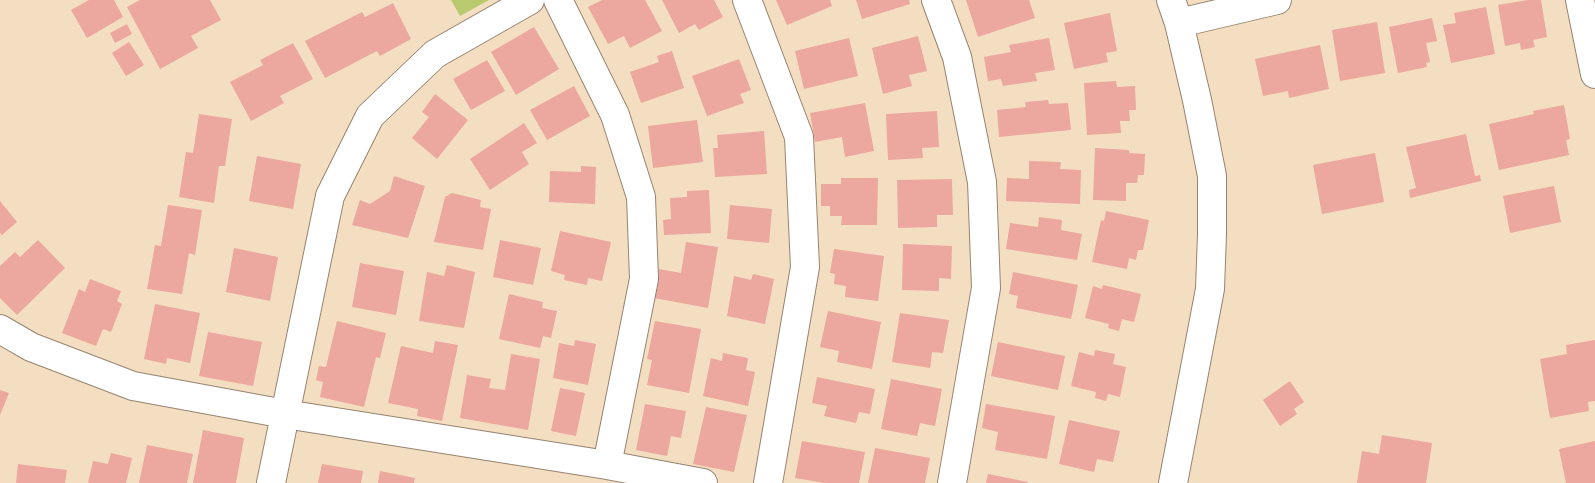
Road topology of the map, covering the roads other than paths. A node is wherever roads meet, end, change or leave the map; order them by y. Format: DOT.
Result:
graph roads {
  1 [pos="530,0"];
  2 [pos="558,0"];
  3 [pos="747,0"];
  4 [pos="936,0"];
  5 [pos="1277,0"];
  6 [pos="1580,0"];
  7 [pos="1175,12"];
  8 [pos="1595,74"];
  9 [pos="0,329"];
  10 [pos="285,414"];
  11 [pos="606,465"];
  12 [pos="270,483"];
  13 [pos="703,483"];
  14 [pos="768,483"];
  15 [pos="952,483"];
  16 [pos="1174,483"];
  1 -- 10 [label="street"];
  2 -- 11 [label="street"];
  3 -- 14 [label="street"];
  4 -- 15 [label="street"];
  5 -- 7 [label="street"];
  6 -- 8 [label="street"];
  7 -- 16 [label="street"];
  9 -- 10 [label="street"];
  10 -- 11 [label="street"];
  10 -- 12 [label="street"];
  11 -- 13 [label="street"];
}
